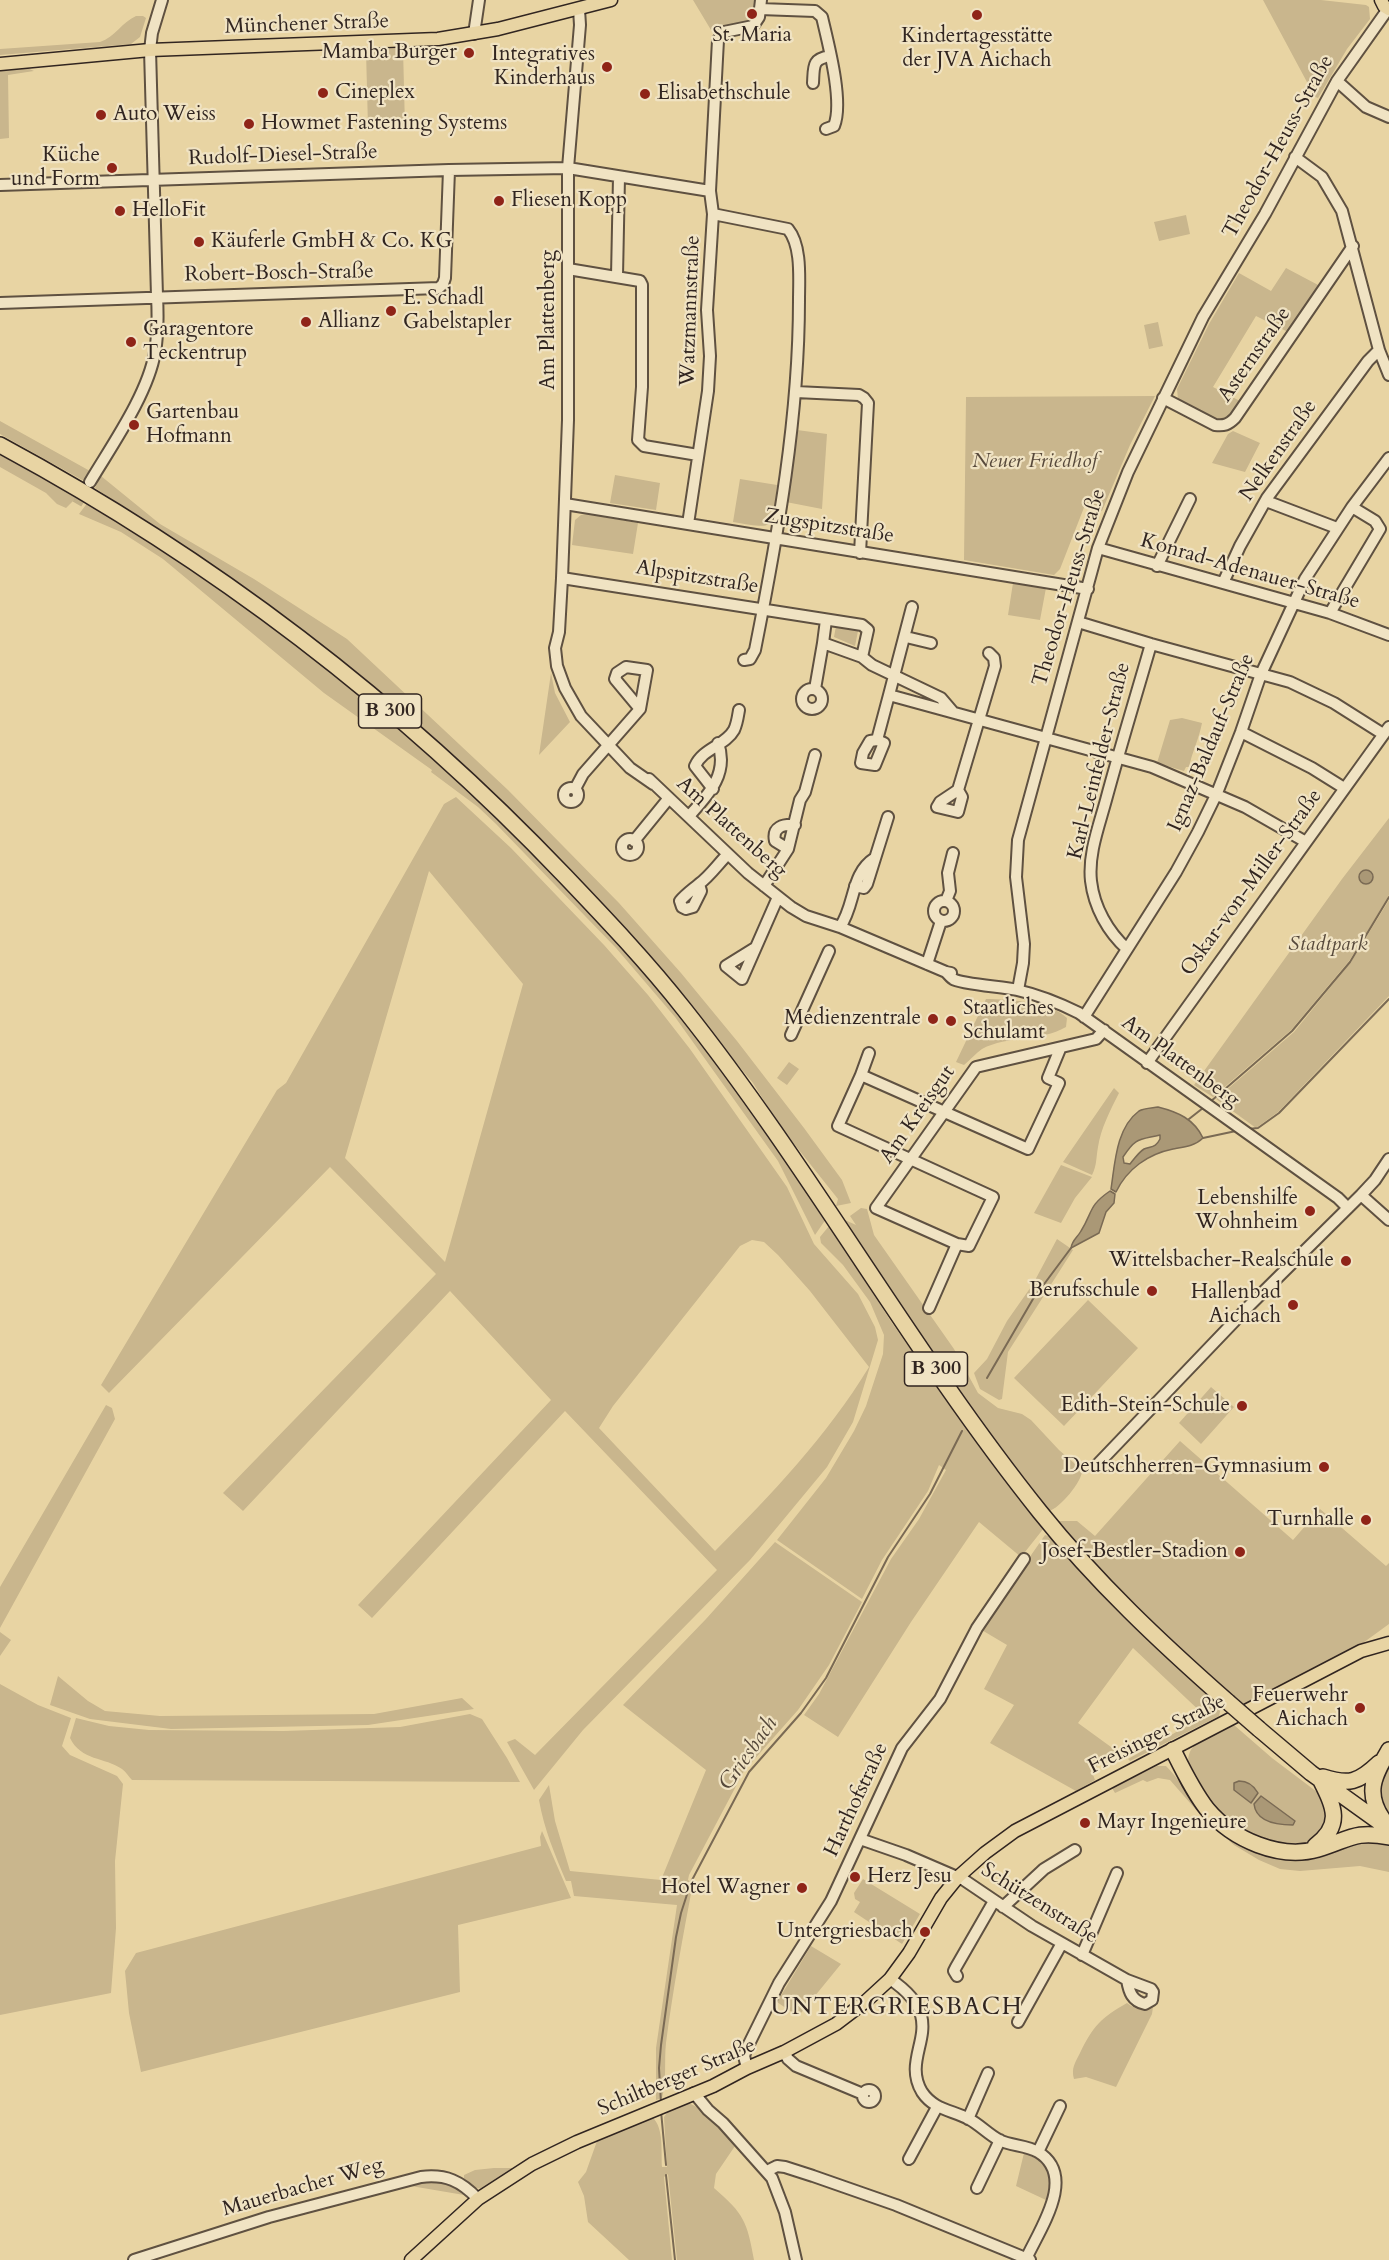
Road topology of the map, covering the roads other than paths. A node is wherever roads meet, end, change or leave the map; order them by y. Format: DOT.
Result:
graph roads {
  1 [pos="162,0"];
  2 [pos="479,0"];
  3 [pos="610,0"];
  4 [pos="760,5"];
  5 [pos="1386,6"];
  6 [pos="579,9"];
  7 [pos="474,34"];
  8 [pos="150,50"];
  9 [pos="830,56"];
  10 [pos="0,64"];
  11 [pos="1337,81"];
  12 [pos="813,82"];
  13 [pos="1389,117"];
  14 [pos="826,129"];
  15 [pos="1295,157"];
  16 [pos="568,168"];
  17 [pos="449,170"];
  18 [pos="619,177"];
  19 [pos="153,180"];
  20 [pos="0,185"];
  21 [pos="710,191"];
  22 [pos="713,214"];
  23 [pos="1353,246"];
  24 [pos="568,269"];
  25 [pos="617,276"];
  26 [pos="158,296"];
  27 [pos="0,303"];
  28 [pos="1379,350"];
  29 [pos="1389,375"];
  30 [pos="796,392"];
  31 [pos="1163,398"];
  32 [pos="0,444"];
  33 [pos="698,455"];
  34 [pos="1389,458"];
  35 [pos="90,482"];
  36 [pos="1190,500"];
  37 [pos="1266,501"];
  38 [pos="565,504"];
  39 [pos="1352,507"];
  40 [pos="688,524"];
  41 [pos="1337,528"];
  42 [pos="775,538"];
  43 [pos="1098,549"];
  44 [pos="860,553"];
  45 [pos="1157,566"];
  46 [pos="562,578"];
  47 [pos="1223,583"];
  48 [pos="1088,589"];
  49 [pos="1294,603"];
  50 [pos="912,607"];
  51 [pos="764,608"];
  52 [pos="1330,613"];
  53 [pos="826,620"];
  54 [pos="1078,622"];
  55 [pos="1389,635"];
  56 [pos="906,637"];
  57 [pos="823,643"];
  58 [pos="931,644"];
  59 [pos="1151,644"];
  60 [pos="989,653"];
  61 [pos="862,657"];
  62 [pos="744,660"];
  63 [pos="1261,674"];
  64 [pos="895,676"];
  65 [pos="815,689"];
  66 [pos="890,694"];
  67 [pos="640,709"];
  68 [pos="739,710"];
  69 [pos="953,712"];
  70 [pos="980,719"];
  71 [pos="1386,730"];
  72 [pos="1241,732"];
  73 [pos="1045,738"];
  74 [pos="877,740"];
  75 [pos="718,743"];
  76 [pos="609,745"];
  77 [pos="815,755"];
  78 [pos="1117,759"];
  79 [pos="1344,788"];
  80 [pos="575,789"];
  81 [pos="713,789"];
  82 [pos="958,790"];
  83 [pos="1216,793"];
  84 [pos="669,798"];
  85 [pos="688,816"];
  86 [pos="888,817"];
  87 [pos="795,825"];
  88 [pos="634,841"];
  89 [pos="1306,842"];
  90 [pos="788,849"];
  91 [pos="728,854"];
  92 [pos="953,854"];
  93 [pos="699,884"];
  94 [pos="764,886"];
  95 [pos="781,898"];
  96 [pos="840,927"];
  97 [pos="755,948"];
  98 [pos="1127,949"];
  99 [pos="829,951"];
  100 [pos="927,964"];
  101 [pos="1018,990"];
  102 [pos="1084,1017"];
  103 [pos="1104,1030"];
  104 [pos="791,1035"];
  105 [pos="1060,1049"];
  106 [pos="869,1053"];
  107 [pos="1147,1063"];
  108 [pos="861,1075"];
  109 [pos="944,1112"];
  110 [pos="910,1160"];
  111 [pos="1389,1160"];
  112 [pos="1361,1195"];
  113 [pos="1348,1208"];
  114 [pos="1389,1220"];
  115 [pos="957,1244"];
  116 [pos="929,1308"];
  117 [pos="1095,1467"];
  118 [pos="1024,1559"];
  119 [pos="1389,1643"];
  120 [pos="1173,1750"];
  121 [pos="1386,1754"];
  122 [pos="1316,1777"];
  123 [pos="1072,1801"];
  124 [pos="1389,1828"];
  125 [pos="1389,1837"];
  126 [pos="860,1839"];
  127 [pos="1075,1850"];
  128 [pos="1306,1852"];
  129 [pos="1117,1873"];
  130 [pos="958,1877"];
  131 [pos="998,1904"];
  132 [pos="1062,1943"];
  133 [pos="1082,1955"];
  134 [pos="957,1976"];
  135 [pos="890,1979"];
  136 [pos="1127,1980"];
  137 [pos="1018,2022"];
  138 [pos="784,2052"];
  139 [pos="747,2068"];
  140 [pos="988,2073"];
  141 [pos="694,2093"];
  142 [pos="863,2094"];
  143 [pos="1059,2106"];
  144 [pos="937,2107"];
  145 [pos="968,2119"];
  146 [pos="1000,2140"];
  147 [pos="1038,2152"];
  148 [pos="909,2159"];
  149 [pos="767,2170"];
  150 [pos="977,2188"];
  151 [pos="478,2199"];
  152 [pos="1028,2259"];
  153 [pos="134,2260"];
  154 [pos="411,2260"];
  155 [pos="795,2260"];
  1 -- 8 [label="street"];
  2 -- 7 [label="street"];
  3 -- 6 [label="main road, Münchener Straße"];
  4 -- 9 [label="street"];
  4 -- 21 [label="street, Watzmannstraße"];
  5 -- 11 [label="street, Theodor-Heuss-Straße"];
  6 -- 7 [label="main road, Münchener Straße"];
  6 -- 16 [label="street, Am Plattenberg"];
  7 -- 8 [label="main road, Münchener Straße"];
  8 -- 10 [label="main road, Münchener Straße"];
  8 -- 19 [label="street"];
  9 -- 12 [label="street"];
  9 -- 14 [label="street"];
  11 -- 13 [label="street"];
  11 -- 15 [label="street, Theodor-Heuss-Straße"];
  15 -- 23 [label="street"];
  15 -- 31 [label="street, Theodor-Heuss-Straße"];
  16 -- 17 [label="street, Rudolf-Diesel-Straße"];
  16 -- 18 [label="street"];
  16 -- 24 [label="street, Am Plattenberg"];
  17 -- 19 [label="street, Rudolf-Diesel-Straße"];
  17 -- 26 [label="street, Robert-Bosch-Straße"];
  18 -- 21 [label="street"];
  18 -- 25 [label="street"];
  19 -- 20 [label="street, Rudolf-Diesel-Straße"];
  19 -- 26 [label="street"];
  21 -- 22 [label="street, Watzmannstraße"];
  22 -- 30 [label="street"];
  22 -- 33 [label="street, Watzmannstraße"];
  23 -- 28 [label="street"];
  23 -- 31 [label="street, Asternstraße"];
  24 -- 25 [label="street"];
  24 -- 38 [label="street, Am Plattenberg"];
  25 -- 33 [label="street"];
  26 -- 27 [label="street, Robert-Bosch-Straße"];
  26 -- 35 [label="street"];
  28 -- 29 [label="street"];
  28 -- 37 [label="street, Nelkenstraße"];
  30 -- 42 [label="street"];
  30 -- 44 [label="street"];
  31 -- 43 [label="street, Theodor-Heuss-Straße"];
  32 -- 122 [label="highway, B 300, bridge"];
  33 -- 40 [label="street, Watzmannstraße"];
  34 -- 39 [label="street, Ignaz-Baldauf-Straße"];
  36 -- 45 [label="street"];
  37 -- 41 [label="street"];
  37 -- 47 [label="street, Nelkenstraße"];
  38 -- 40 [label="street, Zugspitzstraße"];
  38 -- 46 [label="street, Am Plattenberg"];
  39 -- 41 [label="street, Ignaz-Baldauf-Straße"];
  39 -- 52 [label="street"];
  40 -- 42 [label="street, Zugspitzstraße"];
  41 -- 49 [label="street, Ignaz-Baldauf-Straße"];
  42 -- 44 [label="street, Zugspitzstraße"];
  42 -- 51 [label="street"];
  43 -- 45 [label="street, Konrad-Adenauer-Straße"];
  43 -- 48 [label="street, Theodor-Heuss-Straße"];
  44 -- 48 [label="street, Zugspitzstraße"];
  45 -- 47 [label="street, Konrad-Adenauer-Straße"];
  46 -- 51 [label="street, Alpspitzstraße"];
  46 -- 76 [label="street, Am Plattenberg"];
  47 -- 49 [label="street, Konrad-Adenauer-Straße"];
  48 -- 54 [label="street, Theodor-Heuss-Straße"];
  49 -- 52 [label="street, Konrad-Adenauer-Straße"];
  49 -- 63 [label="street, Ignaz-Baldauf-Straße"];
  50 -- 56 [label="street"];
  51 -- 53 [label="street, Alpspitzstraße"];
  51 -- 62 [label="street"];
  52 -- 55 [label="street, Konrad-Adenauer-Straße"];
  53 -- 57 [label="street"];
  53 -- 61 [label="street, Alpspitzstraße"];
  54 -- 59 [label="street"];
  54 -- 73 [label="street, Theodor-Heuss-Straße"];
  56 -- 58 [label="street"];
  56 -- 64 [label="street"];
  57 -- 61 [label="street"];
  57 -- 65 [label="street"];
  59 -- 63 [label="street"];
  59 -- 78 [label="street, Karl-Leinfelder-Straße"];
  60 -- 70 [label="street"];
  61 -- 64 [label="street"];
  63 -- 71 [label="street"];
  63 -- 72 [label="street, Ignaz-Baldauf-Straße"];
  64 -- 66 [label="street"];
  64 -- 69 [label="street"];
  66 -- 69 [label="street"];
  66 -- 74 [label="street"];
  67 -- 76 [label="street"];
  68 -- 75 [label="street"];
  69 -- 70 [label="street"];
  70 -- 73 [label="street"];
  70 -- 82 [label="street"];
  71 -- 79 [label="street, Oskar-von-Miller-Straße"];
  72 -- 79 [label="street"];
  72 -- 83 [label="street, Ignaz-Baldauf-Straße"];
  73 -- 78 [label="street"];
  73 -- 101 [label="street, Theodor-Heuss-Straße"];
  75 -- 81 [label="street"];
  75 -- 81 [label="street"];
  76 -- 80 [label="street"];
  76 -- 84 [label="street, Am Plattenberg"];
  77 -- 87 [label="street"];
  78 -- 83 [label="street"];
  78 -- 98 [label="street, Karl-Leinfelder-Straße"];
  79 -- 89 [label="street, Oskar-von-Miller-Straße"];
  81 -- 85 [label="street"];
  83 -- 89 [label="street"];
  83 -- 98 [label="street, Ignaz-Baldauf-Straße"];
  84 -- 85 [label="street, Am Plattenberg"];
  84 -- 88 [label="street"];
  85 -- 91 [label="street, Am Plattenberg"];
  86 -- 96 [label="street"];
  87 -- 90 [label="street"];
  87 -- 90 [label="street"];
  89 -- 107 [label="street, Oskar-von-Miller-Straße"];
  90 -- 94 [label="street"];
  91 -- 93 [label="street"];
  91 -- 94 [label="street, Am Plattenberg"];
  92 -- 100 [label="street"];
  94 -- 95 [label="street, Am Plattenberg"];
  95 -- 96 [label="street, Am Plattenberg"];
  95 -- 97 [label="street"];
  96 -- 100 [label="street, Am Plattenberg"];
  98 -- 102 [label="street, Ignaz-Baldauf-Straße"];
  99 -- 104 [label="street"];
  100 -- 101 [label="street, Am Plattenberg"];
  101 -- 102 [label="street, Am Plattenberg"];
  102 -- 103 [label="street, Am Plattenberg"];
  103 -- 105 [label="street, Am Kreisgut"];
  103 -- 107 [label="street, Am Plattenberg"];
  105 -- 109 [label="street, Am Kreisgut"];
  105 -- 109 [label="street"];
  106 -- 108 [label="street"];
  107 -- 113 [label="street, Am Plattenberg"];
  108 -- 109 [label="street"];
  108 -- 110 [label="street"];
  109 -- 110 [label="street, Am Kreisgut"];
  110 -- 115 [label="street, Am Kreisgut"];
  110 -- 115 [label="street"];
  111 -- 112 [label="street"];
  112 -- 113 [label="street"];
  112 -- 114 [label="street"];
  113 -- 117 [label="street"];
  115 -- 116 [label="street"];
  118 -- 126 [label="street, Harthofstraße"];
  119 -- 120 [label="main road, Freisinger Straße"];
  120 -- 123 [label="main road, Freisinger Straße"];
  120 -- 128 [label="highway"];
  121 -- 122 [label="highway"];
  121 -- 124 [label="highway"];
  122 -- 124 [label="highway, B 300"];
  122 -- 128 [label="highway"];
  123 -- 130 [label="main road, Schiltberger Straße"];
  125 -- 128 [label="highway"];
  126 -- 130 [label="street, Schützenstraße"];
  126 -- 139 [label="street, Harthofstraße"];
  127 -- 131 [label="street"];
  129 -- 133 [label="street"];
  130 -- 131 [label="street, Schützenstraße"];
  130 -- 135 [label="main road, Schiltberger Straße"];
  131 -- 132 [label="street, Schützenstraße"];
  131 -- 134 [label="street"];
  132 -- 133 [label="street, Schützenstraße"];
  132 -- 137 [label="street"];
  133 -- 136 [label="street, Schützenstraße"];
  135 -- 138 [label="main road, Schiltberger Straße"];
  135 -- 144 [label="street"];
  138 -- 139 [label="main road, Schiltberger Straße"];
  138 -- 142 [label="street"];
  139 -- 141 [label="main road, Schiltberger Straße"];
  140 -- 145 [label="street"];
  141 -- 149 [label="street"];
  141 -- 151 [label="main road, Schiltberger Straße"];
  143 -- 147 [label="street"];
  144 -- 145 [label="street"];
  144 -- 148 [label="street"];
  145 -- 146 [label="street"];
  146 -- 147 [label="street"];
  146 -- 150 [label="street"];
  147 -- 152 [label="street"];
  149 -- 152 [label="street"];
  149 -- 155 [label="street"];
  151 -- 153 [label="street, Mauerbacher Weg"];
  151 -- 154 [label="main road, Schiltberger Straße"];
}
